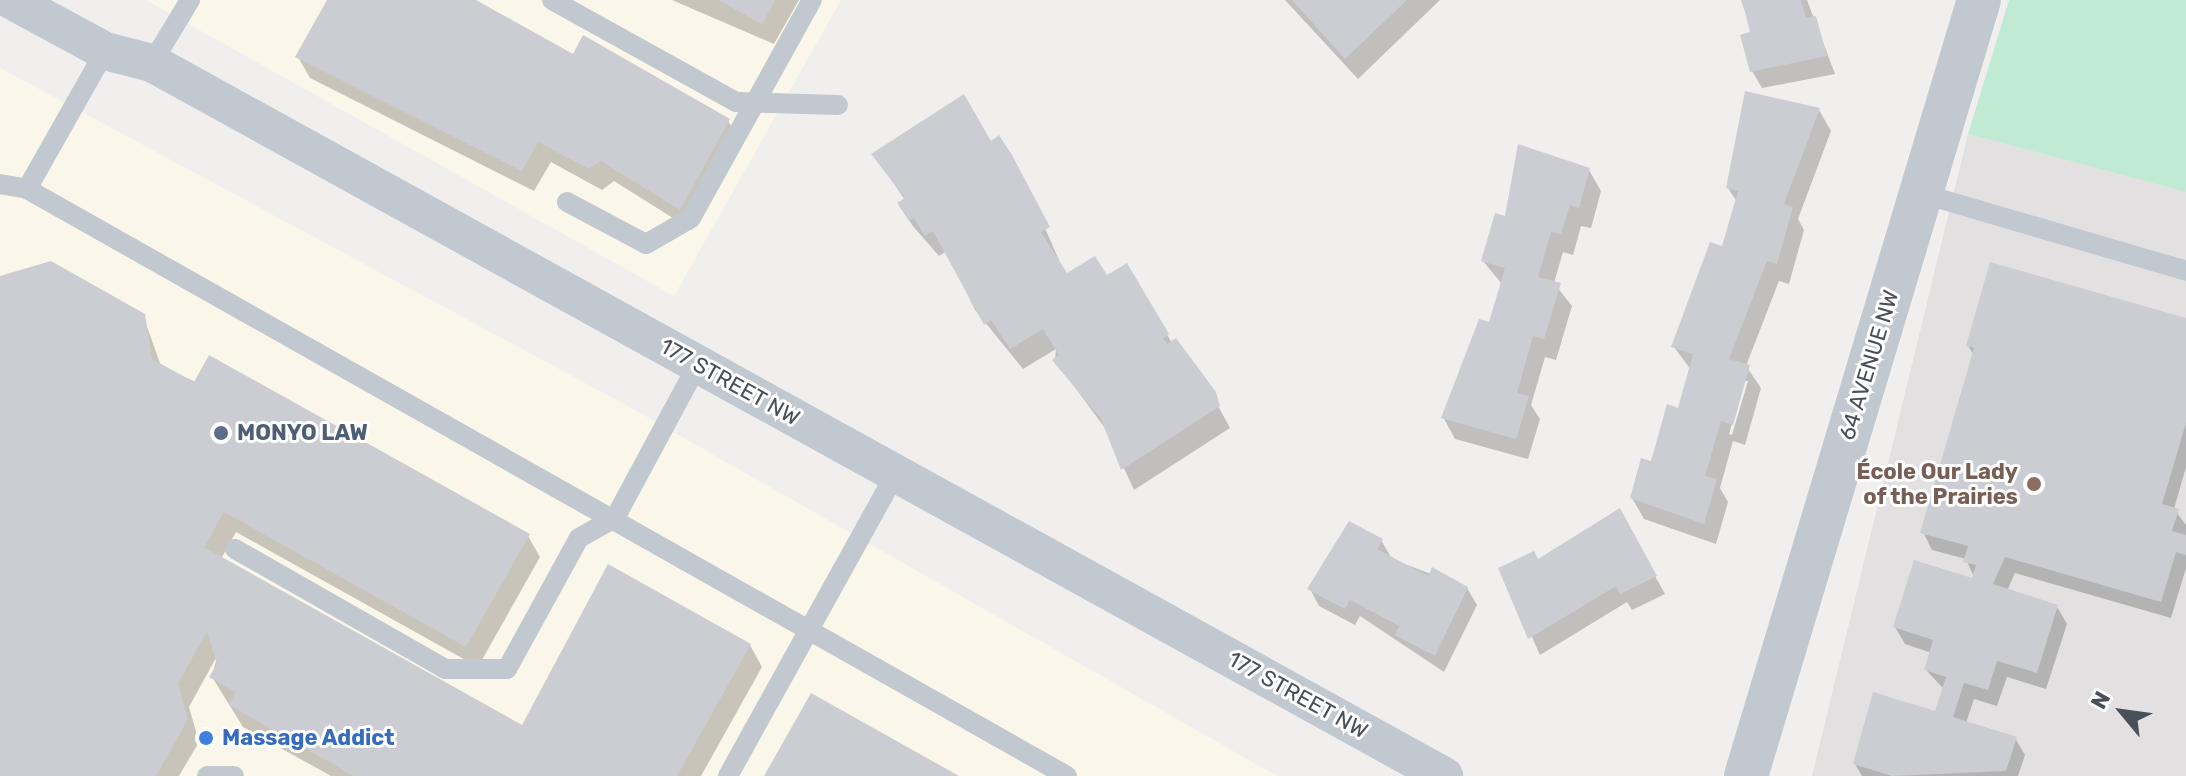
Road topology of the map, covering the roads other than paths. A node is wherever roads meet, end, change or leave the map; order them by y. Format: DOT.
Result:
graph roads {
  1 [pos="11,0"];
  2 [pos="190,0"];
  3 [pos="552,0"];
  4 [pos="812,0"];
  5 [pos="1979,0"];
  6 [pos="105,51"];
  7 [pos="152,63"];
  8 [pos="758,102"];
  9 [pos="838,105"];
  10 [pos="0,184"];
  11 [pos="27,189"];
  12 [pos="1920,193"];
  13 [pos="567,202"];
  14 [pos="2186,271"];
  15 [pos="698,364"];
  16 [pos="896,473"];
  17 [pos="615,518"];
  18 [pos="235,549"];
  19 [pos="811,629"];
  20 [pos="207,776"];
  21 [pos="234,776"];
  22 [pos="728,776"];
  23 [pos="1067,776"];
  24 [pos="1444,776"];
  25 [pos="1746,776"];
  1 -- 6 [label="street, 177 STREET NW"];
  2 -- 7 [label="lane"];
  3 -- 8 [label="lane"];
  4 -- 8 [label="lane"];
  5 -- 12 [label="street, 64 AVENUE NW"];
  6 -- 7 [label="street, 177 STREET NW"];
  6 -- 11 [label="lane"];
  7 -- 15 [label="street, 177 STREET NW"];
  8 -- 9 [label="lane"];
  8 -- 13 [label="lane"];
  10 -- 11 [label="lane"];
  11 -- 17 [label="lane"];
  12 -- 14 [label="lane"];
  12 -- 25 [label="street, 64 AVENUE NW"];
  15 -- 16 [label="street, 177 STREET NW"];
  15 -- 17 [label="lane"];
  16 -- 19 [label="lane"];
  16 -- 24 [label="street, 177 STREET NW"];
  17 -- 18 [label="lane"];
  17 -- 19 [label="lane"];
  19 -- 22 [label="lane"];
  19 -- 23 [label="lane"];
  20 -- 21 [label="lane"];
}
